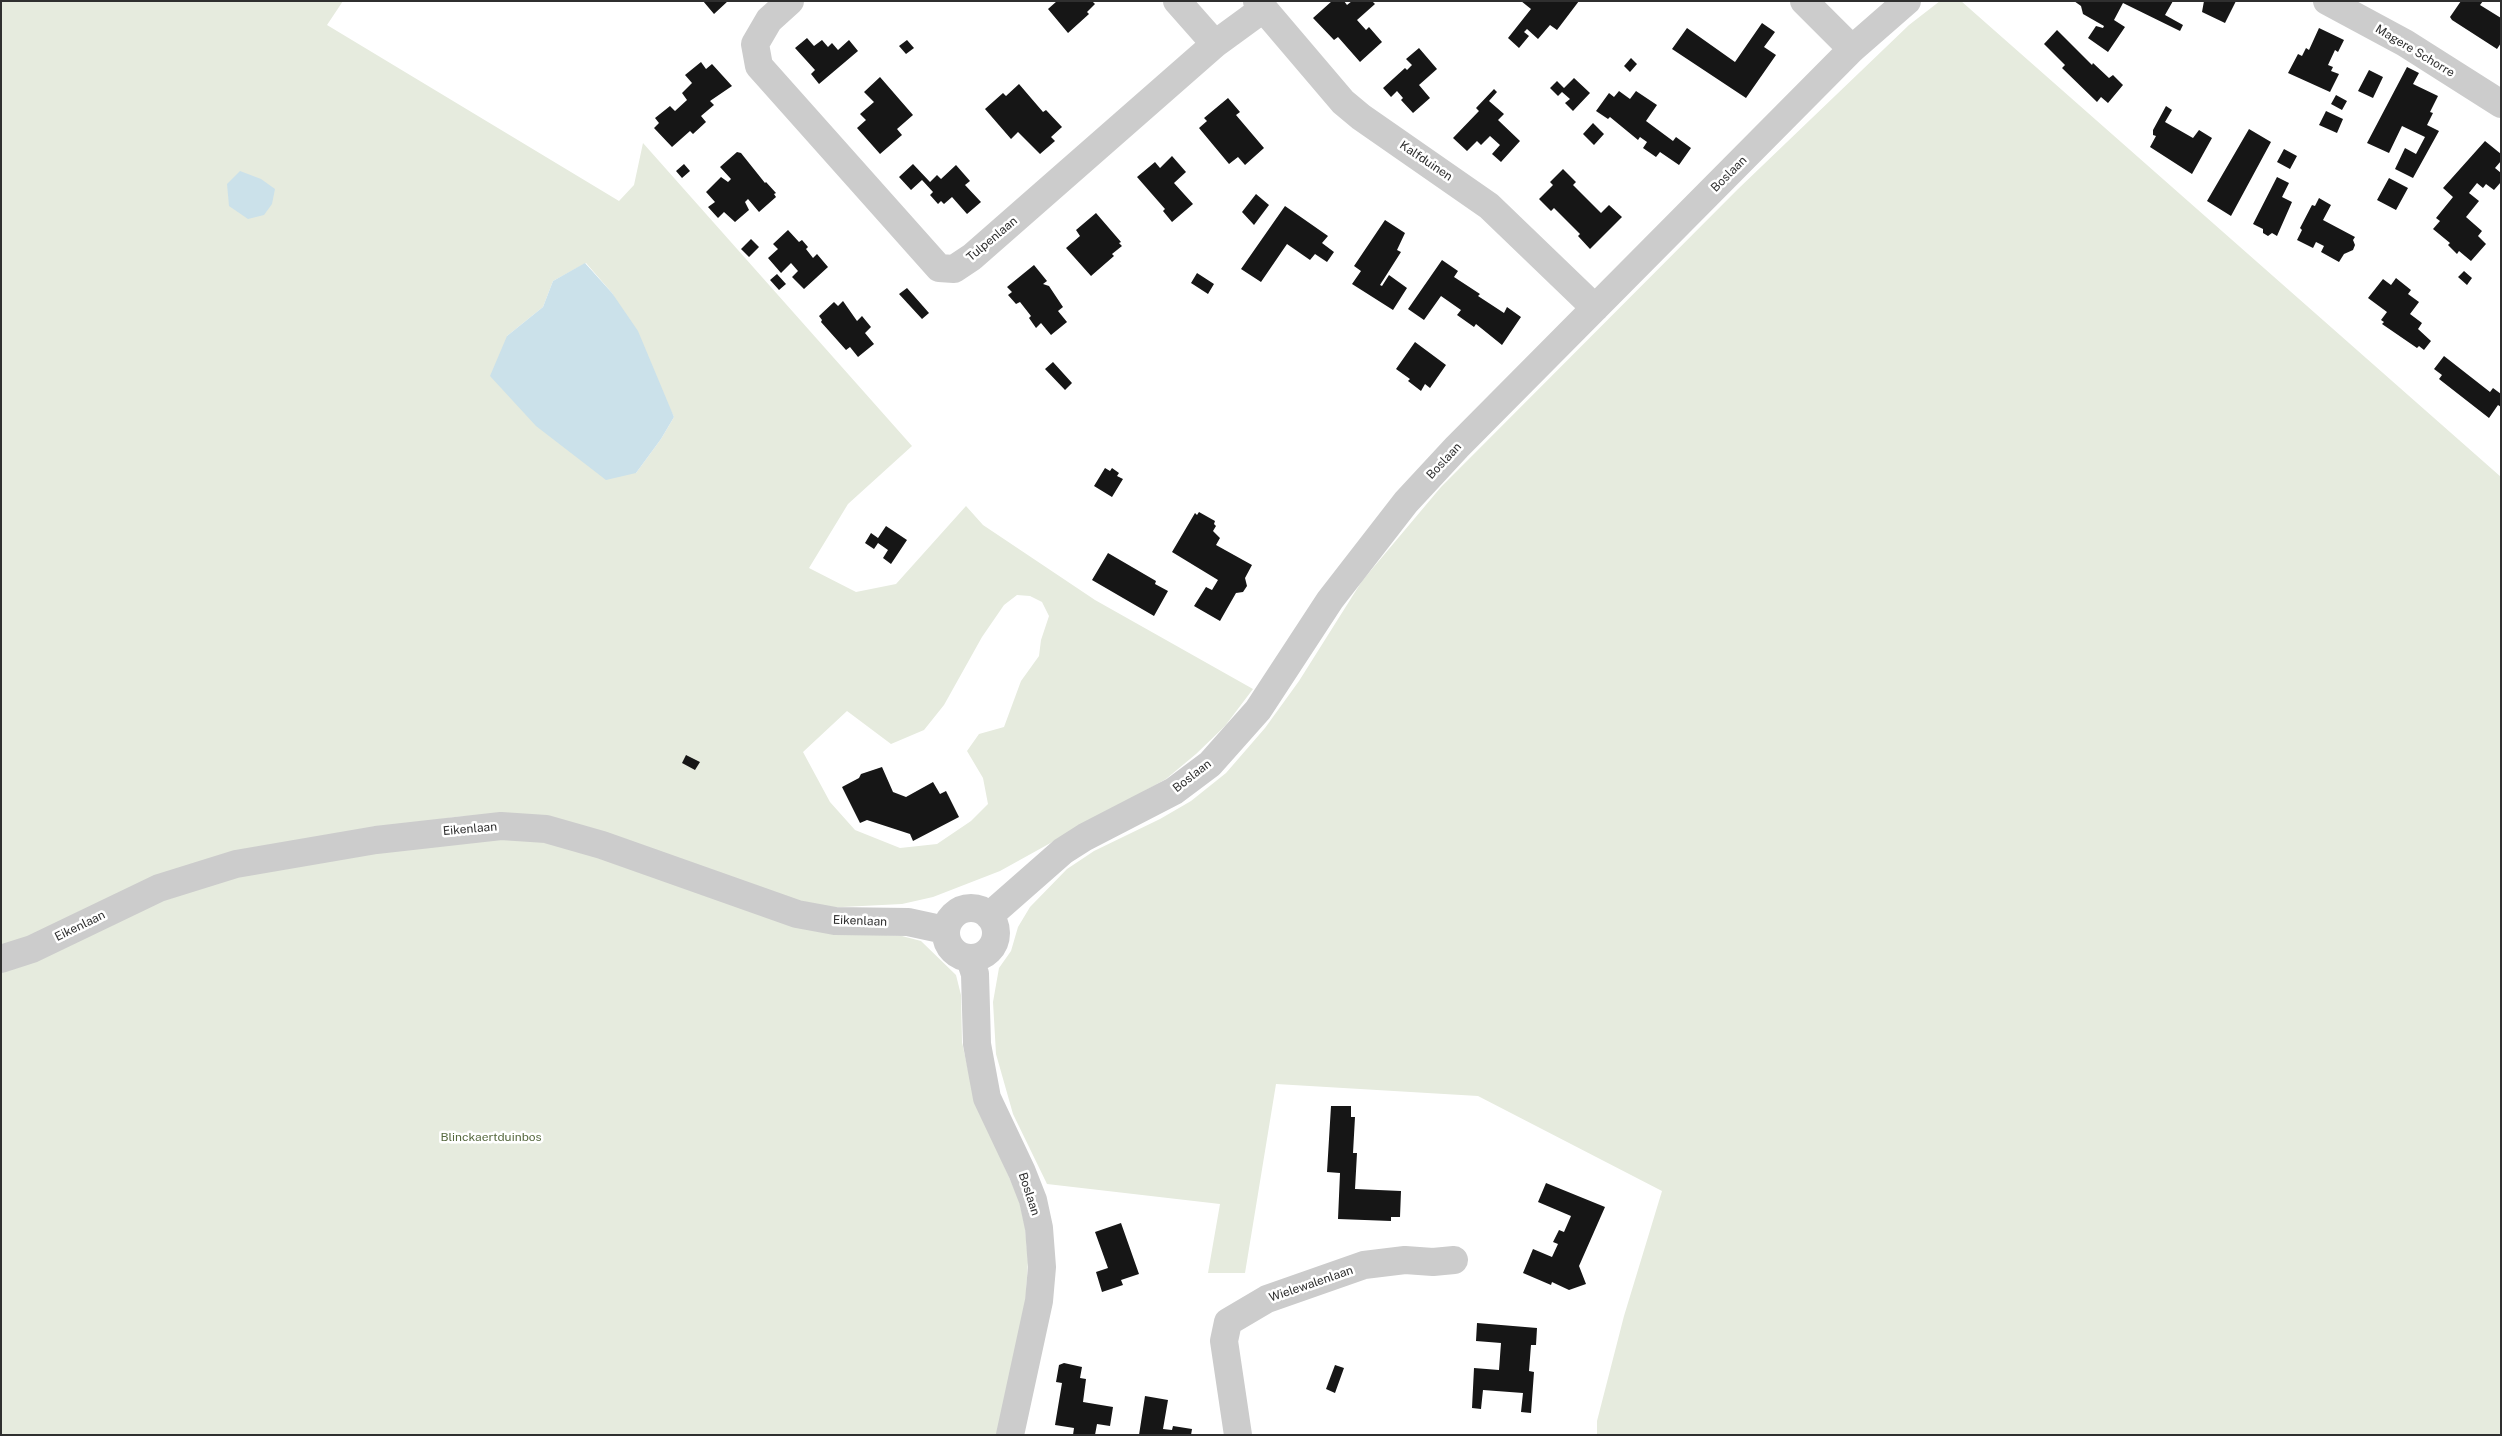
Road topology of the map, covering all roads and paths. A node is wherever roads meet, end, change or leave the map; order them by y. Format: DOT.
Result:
graph roads {
  1 [pos="790,1"];
  2 [pos="1177,1"];
  3 [pos="1804,1"];
  4 [pos="1907,1"];
  5 [pos="2328,1"];
  6 [pos="1260,5"];
  7 [pos="1214,44"];
  8 [pos="1852,49"];
  9 [pos="2501,104"];
  10 [pos="1595,308"];
  11 [pos="989,916"];
  12 [pos="945,930"];
  13 [pos="1,959"];
  14 [pos="970,959"];
  15 [pos="1454,1260"];
  16 [pos="1010,1435"];
  17 [pos="1238,1435"];
  1 -- 7 [label="street, Tulpenlaan"];
  2 -- 7 [label="street"];
  3 -- 8 [label="street"];
  4 -- 8 [label="street, Boslaan"];
  5 -- 9 [label="street, Magere Schorre"];
  6 -- 7 [label="street, Kalfduinen"];
  6 -- 10 [label="street, Kalfduinen"];
  8 -- 10 [label="street, Boslaan"];
  10 -- 11 [label="street, Boslaan"];
  11 -- 12 [label="street"];
  11 -- 14 [label="street"];
  12 -- 13 [label="street, Eikenlaan"];
  12 -- 14 [label="street"];
  14 -- 16 [label="street, Boslaan"];
  15 -- 17 [label="street, Wielewalenlaan"];
}
